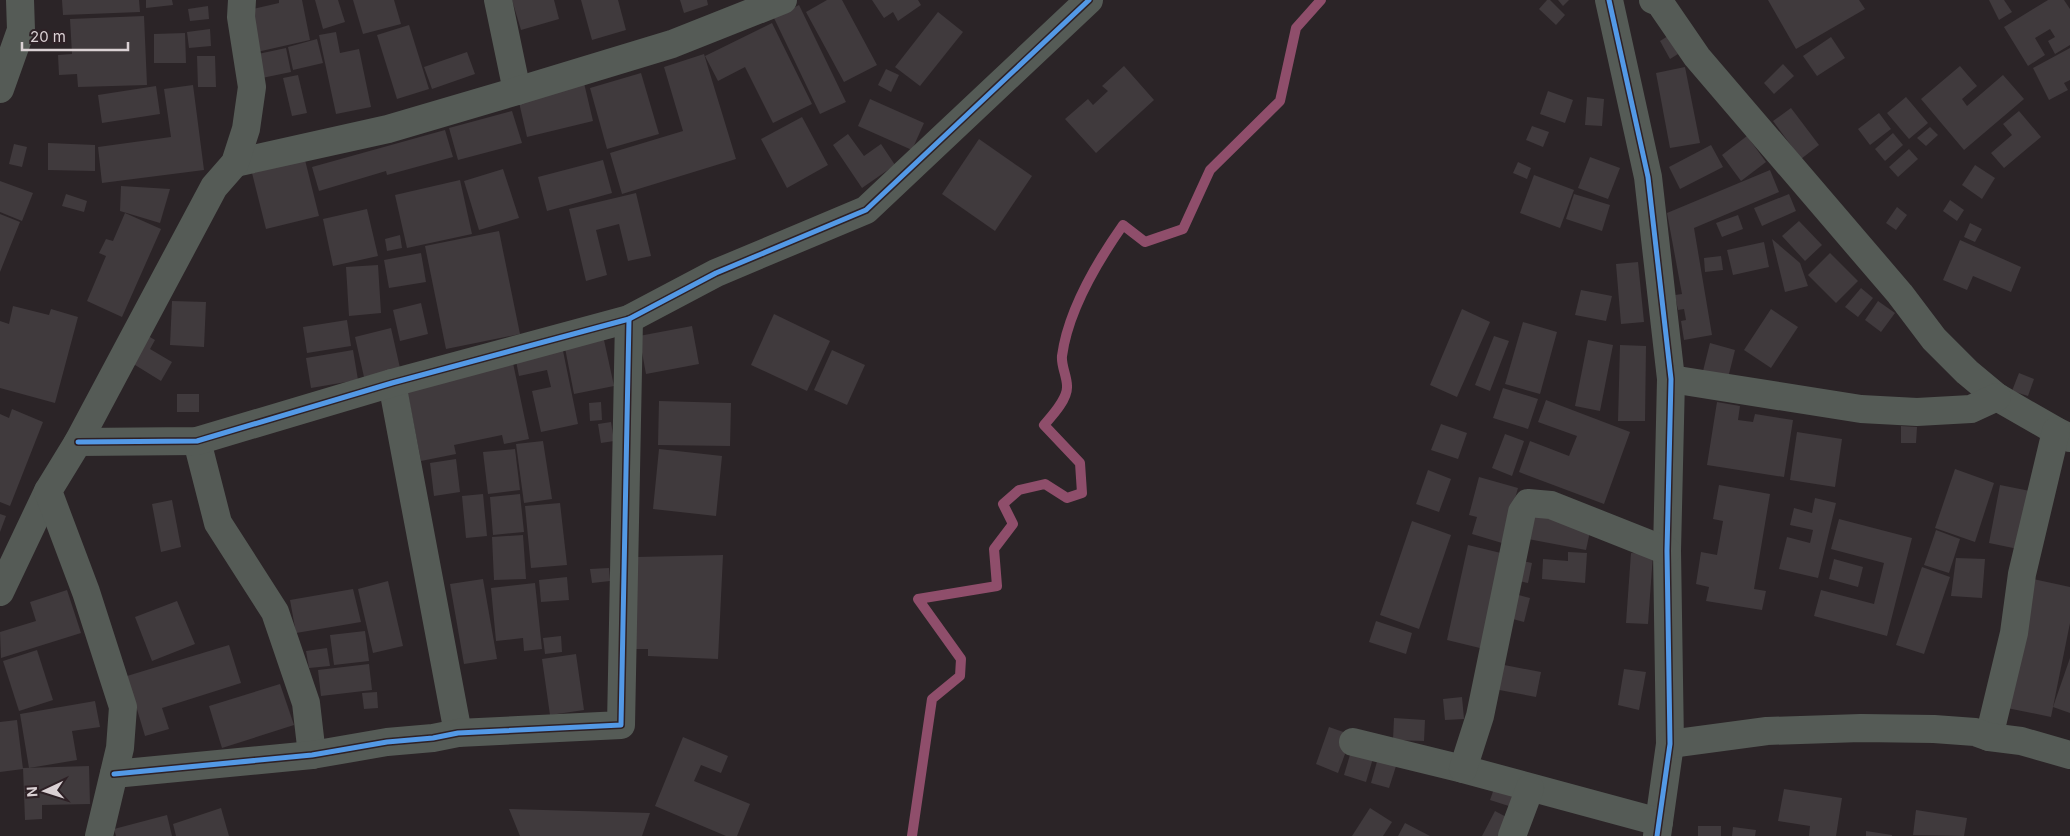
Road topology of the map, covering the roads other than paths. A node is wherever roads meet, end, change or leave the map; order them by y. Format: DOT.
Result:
graph roads {
  1 [pos="20,0"];
  2 [pos="242,0"];
  3 [pos="498,0"];
  4 [pos="783,0"];
  5 [pos="1089,0"];
  6 [pos="1609,0"];
  7 [pos="1660,1"];
  8 [pos="0,89"];
  9 [pos="517,91"];
  10 [pos="235,163"];
  11 [pos="629,319"];
  12 [pos="1671,379"];
  13 [pos="392,383"];
  14 [pos="1997,397"];
  15 [pos="2063,434"];
  16 [pos="197,441"];
  17 [pos="78,442"];
  18 [pos="48,491"];
  19 [pos="1667,551"];
  20 [pos="0,592"];
  21 [pos="458,733"];
  22 [pos="1989,737"];
  23 [pos="1353,742"];
  24 [pos="1670,744"];
  25 [pos="2070,755"];
  26 [pos="312,756"];
  27 [pos="1463,769"];
  28 [pos="114,774"];
  29 [pos="1530,788"];
  30 [pos="1658,829"];
  31 [pos="99,836"];
  32 [pos="1512,836"];
  1 -- 8 [label="street"];
  2 -- 10 [label="street"];
  3 -- 9 [label="street"];
  4 -- 9 [label="street"];
  5 -- 11 [label="street"];
  6 -- 12 [label="street"];
  7 -- 14 [label="street"];
  9 -- 10 [label="street"];
  10 -- 17 [label="street"];
  11 -- 13 [label="street"];
  11 -- 21 [label="street"];
  12 -- 14 [label="street"];
  12 -- 19 [label="street"];
  13 -- 16 [label="street"];
  13 -- 21 [label="street"];
  14 -- 15 [label="street"];
  15 -- 22 [label="street"];
  16 -- 17 [label="street"];
  16 -- 26 [label="street"];
  17 -- 18 [label="street"];
  18 -- 20 [label="street"];
  18 -- 28 [label="street"];
  19 -- 24 [label="street"];
  19 -- 27 [label="street"];
  21 -- 26 [label="street"];
  22 -- 24 [label="street"];
  22 -- 25 [label="street"];
  23 -- 27 [label="street"];
  24 -- 30 [label="street"];
  26 -- 28 [label="street"];
  27 -- 29 [label="street"];
  28 -- 31 [label="street"];
  29 -- 30 [label="street"];
  29 -- 32 [label="street"];
}
